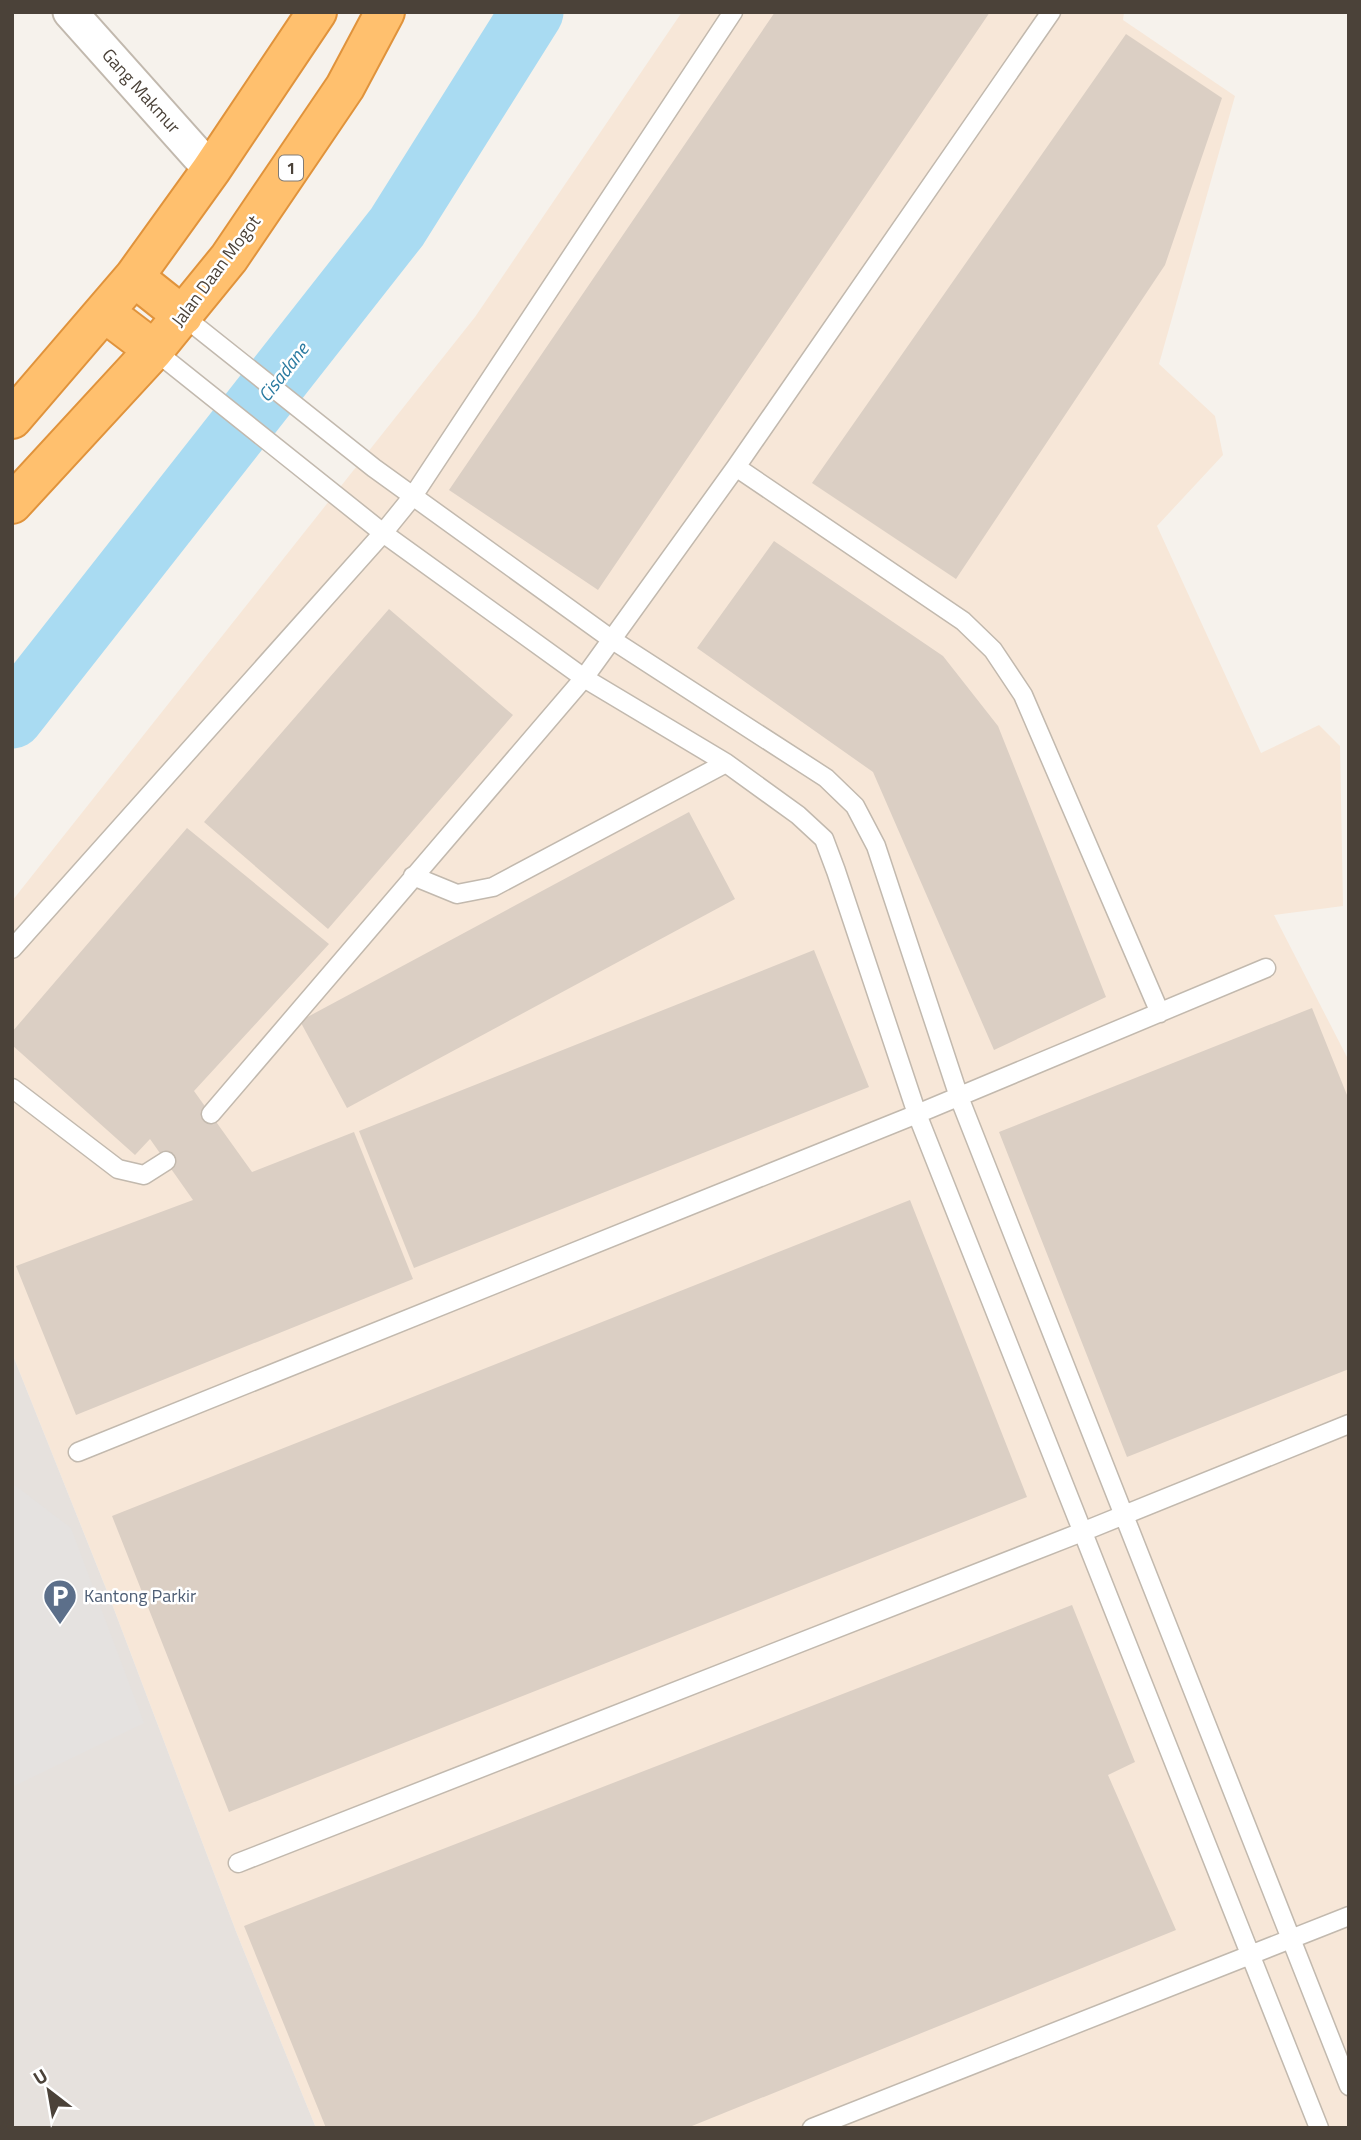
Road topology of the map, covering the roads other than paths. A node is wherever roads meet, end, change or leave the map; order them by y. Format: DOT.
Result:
graph roads {
  1 [pos="70,12"];
  2 [pos="317,12"];
  3 [pos="385,12"];
  4 [pos="733,12"];
  5 [pos="1051,12"];
  6 [pos="211,170"];
  7 [pos="134,277"];
  8 [pos="104,312"];
  9 [pos="193,324"];
  10 [pos="168,360"];
  11 [pos="12,419"];
  12 [pos="736,467"];
  13 [pos="413,496"];
  14 [pos="12,504"];
  15 [pos="383,533"];
  16 [pos="611,639"];
  17 [pos="584,678"];
  18 [pos="726,763"];
  19 [pos="413,876"];
  20 [pos="12,949"];
  21 [pos="1266,968"];
  22 [pos="1160,1013"];
  23 [pos="12,1088"];
  24 [pos="959,1097"];
  25 [pos="211,1114"];
  26 [pos="917,1114"];
  27 [pos="166,1161"];
  28 [pos="1349,1424"];
  29 [pos="78,1451"];
  30 [pos="1124,1514"];
  31 [pos="1082,1532"];
  32 [pos="238,1863"];
  33 [pos="1349,1916"];
  34 [pos="1291,1938"];
  35 [pos="1250,1955"];
  36 [pos="1349,2086"];
  37 [pos="812,2128"];
  38 [pos="1319,2128"];
  1 -- 6 [label="street, Gang Makmur"];
  2 -- 6 [label="highway"];
  3 -- 9 [label="highway, Jalan Daan Mogot / 1"];
  4 -- 13 [label="lane"];
  5 -- 12 [label="lane"];
  6 -- 7 [label="highway"];
  7 -- 8 [label="highway"];
  7 -- 9 [label="highway"];
  8 -- 10 [label="highway"];
  8 -- 11 [label="highway"];
  9 -- 10 [label="highway, Jalan Daan Mogot / 1"];
  9 -- 13 [label="lane"];
  10 -- 14 [label="highway, Jalan Daan Mogot / 1"];
  10 -- 15 [label="lane"];
  12 -- 16 [label="lane"];
  12 -- 22 [label="lane"];
  13 -- 15 [label="lane"];
  13 -- 16 [label="lane"];
  15 -- 17 [label="lane"];
  15 -- 20 [label="lane"];
  16 -- 17 [label="lane"];
  16 -- 24 [label="lane"];
  17 -- 18 [label="lane"];
  17 -- 19 [label="lane"];
  18 -- 19 [label="lane"];
  18 -- 26 [label="lane"];
  19 -- 25 [label="lane"];
  21 -- 22 [label="lane"];
  22 -- 24 [label="lane"];
  23 -- 27 [label="lane"];
  24 -- 26 [label="lane"];
  24 -- 30 [label="lane"];
  26 -- 29 [label="lane"];
  26 -- 31 [label="lane"];
  28 -- 30 [label="lane"];
  30 -- 31 [label="lane"];
  30 -- 34 [label="lane"];
  31 -- 32 [label="lane"];
  31 -- 35 [label="lane"];
  33 -- 34 [label="lane"];
  34 -- 35 [label="lane"];
  34 -- 36 [label="lane"];
  35 -- 37 [label="lane"];
  35 -- 38 [label="lane"];
}
